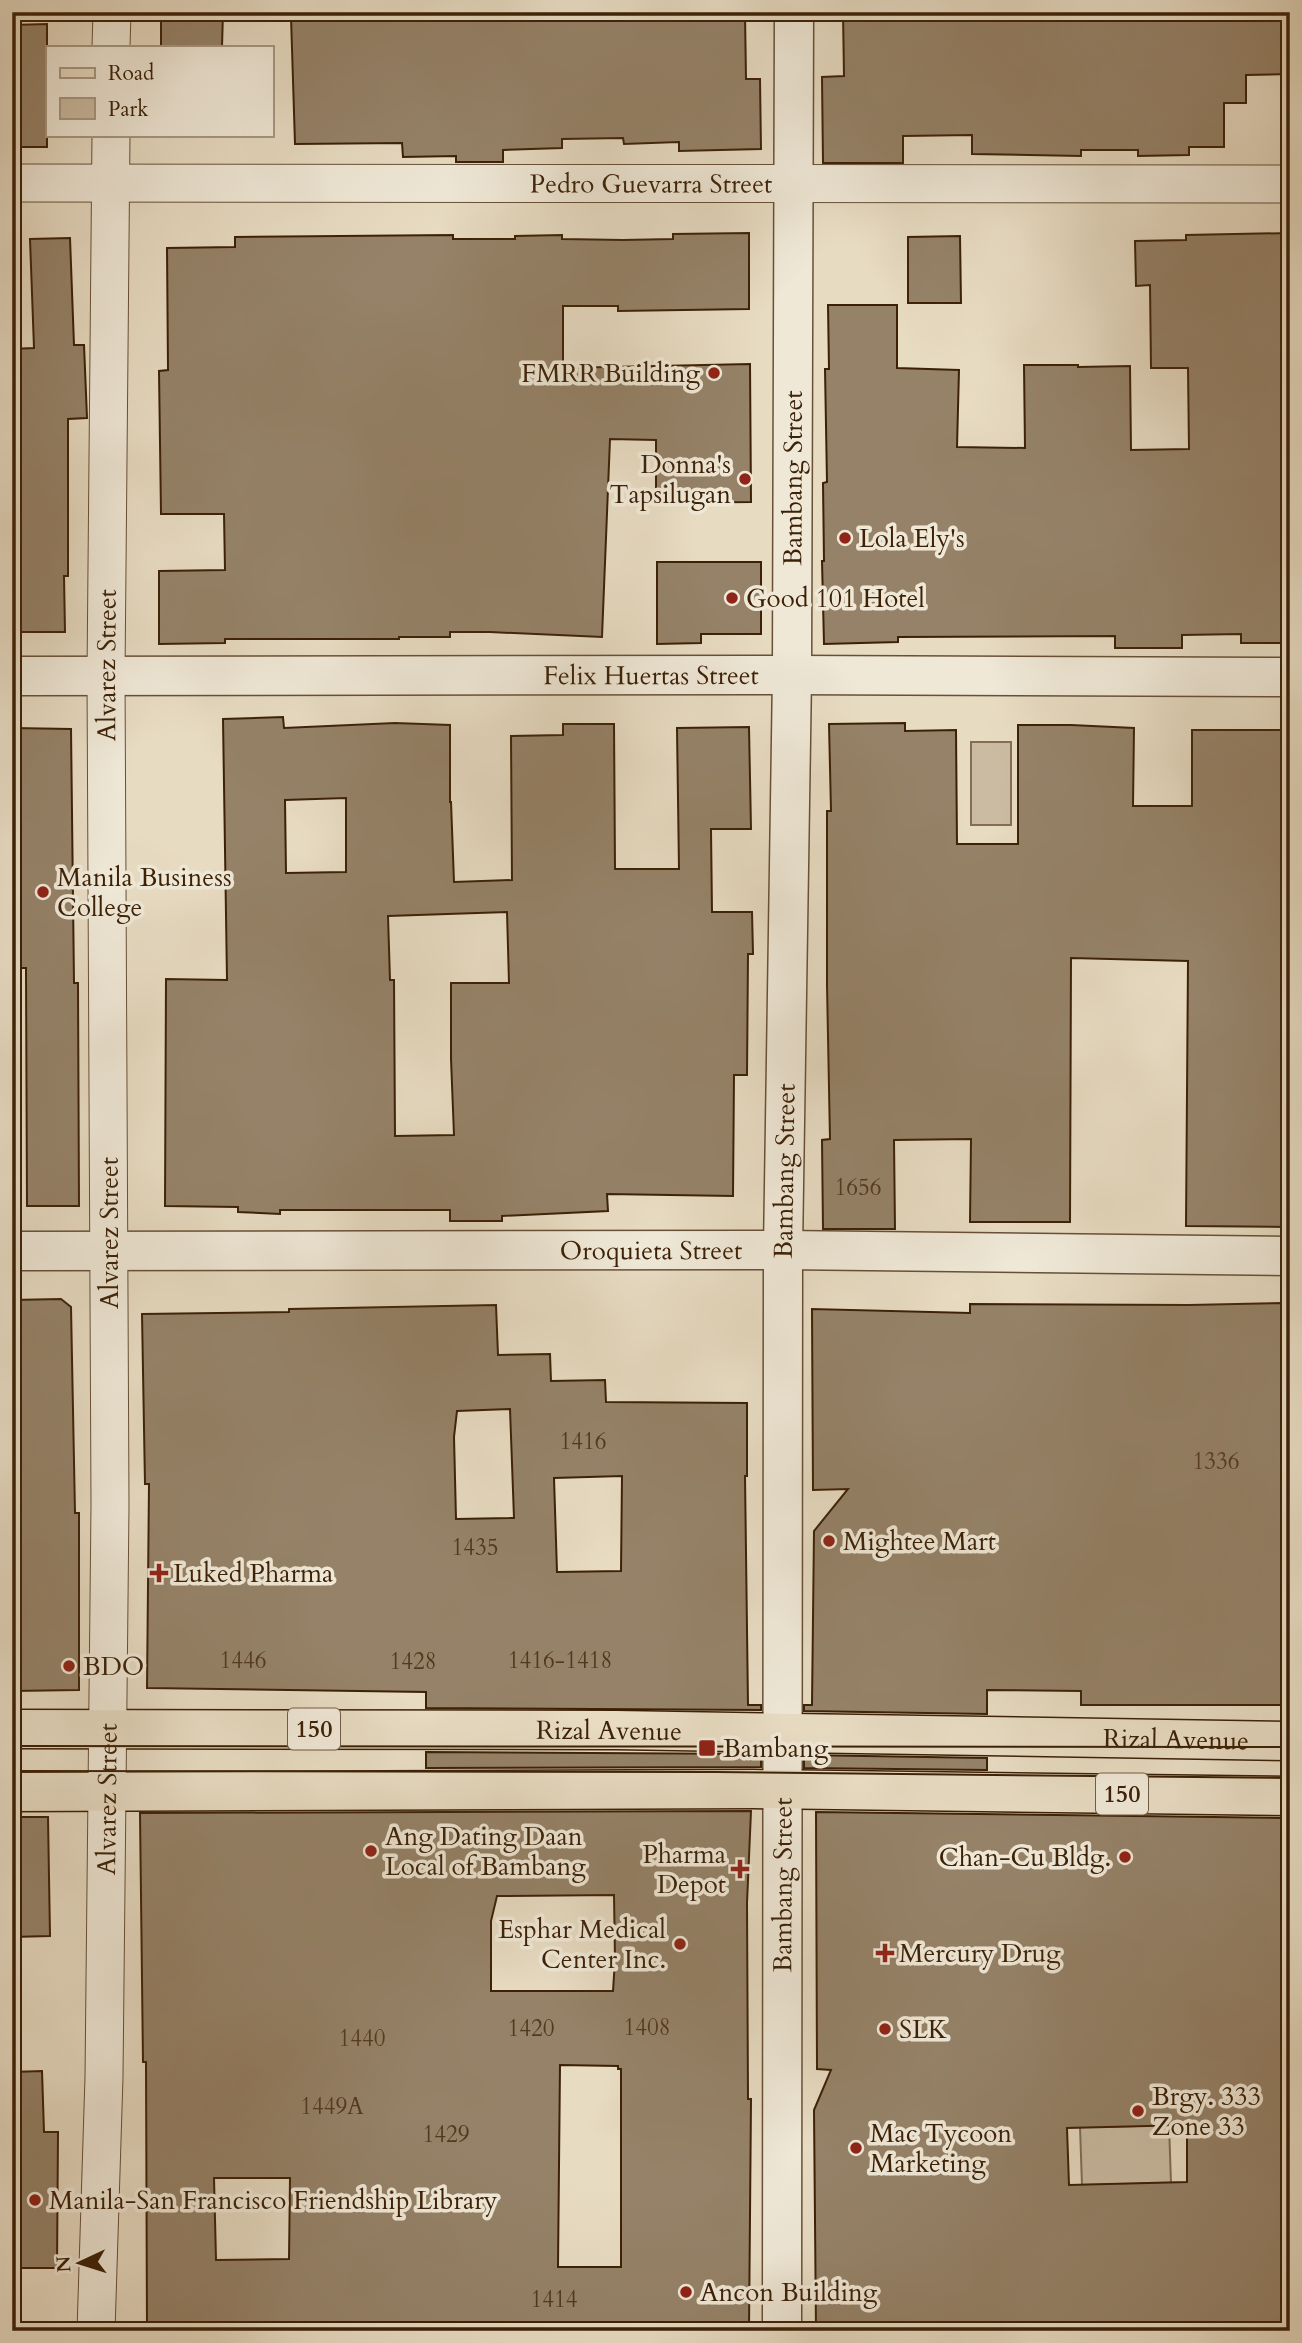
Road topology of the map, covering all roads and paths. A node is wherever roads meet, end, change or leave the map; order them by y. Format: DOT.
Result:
graph roads {
  1 [pos="112,12"];
  2 [pos="794,12"];
  3 [pos="111,46"];
  4 [pos="111,136"];
  5 [pos="12,183"];
  6 [pos="110,183"];
  7 [pos="794,184"];
  8 [pos="1290,184"];
  9 [pos="106,675"];
  10 [pos="792,675"];
  11 [pos="12,676"];
  12 [pos="1290,677"];
  13 [pos="783,1250"];
  14 [pos="12,1251"];
  15 [pos="110,1251"];
  16 [pos="1290,1255"];
  17 [pos="12,1729"];
  18 [pos="107,1729"];
  19 [pos="784,1733"];
  20 [pos="1290,1741"];
  21 [pos="784,1790"];
  22 [pos="12,1792"];
  23 [pos="107,1793"];
  24 [pos="1290,1796"];
  25 [pos="96,2331"];
  26 [pos="782,2331"];
  1 -- 3 [label="street"];
  2 -- 7 [label="street, Bambang Street"];
  4 -- 6 [label="street, Alvarez Street"];
  5 -- 6 [label="street, Pedro Guevarra Street"];
  6 -- 7 [label="street, Pedro Guevarra Street"];
  6 -- 9 [label="street, Alvarez Street"];
  7 -- 8 [label="street, Pedro Guevarra Street"];
  7 -- 10 [label="street, Bambang Street"];
  9 -- 10 [label="street, Felix Huertas Street"];
  9 -- 11 [label="street, Felix Huertas Street"];
  9 -- 15 [label="street, Alvarez Street"];
  10 -- 12 [label="street, Felix Huertas Street"];
  10 -- 13 [label="street, Bambang Street"];
  13 -- 15 [label="street, Oroquieta Street"];
  13 -- 16 [label="street, Oroquieta Street"];
  13 -- 19 [label="street, Bambang Street"];
  14 -- 15 [label="street, Oroquieta Street"];
  15 -- 18 [label="street, Alvarez Street"];
  17 -- 18 [label="main road, Rizal Avenue / 150"];
  18 -- 19 [label="main road, Rizal Avenue / 150"];
  18 -- 23 [label="street, Alvarez Street"];
  19 -- 20 [label="main road, Rizal Avenue / 150"];
  19 -- 21 [label="street, Bambang Street"];
  21 -- 23 [label="main road, 150"];
  21 -- 24 [label="main road, 150"];
  21 -- 26 [label="street, Bambang Street"];
  22 -- 23 [label="main road, 150"];
  23 -- 25 [label="street, Alvarez Street"];
}
